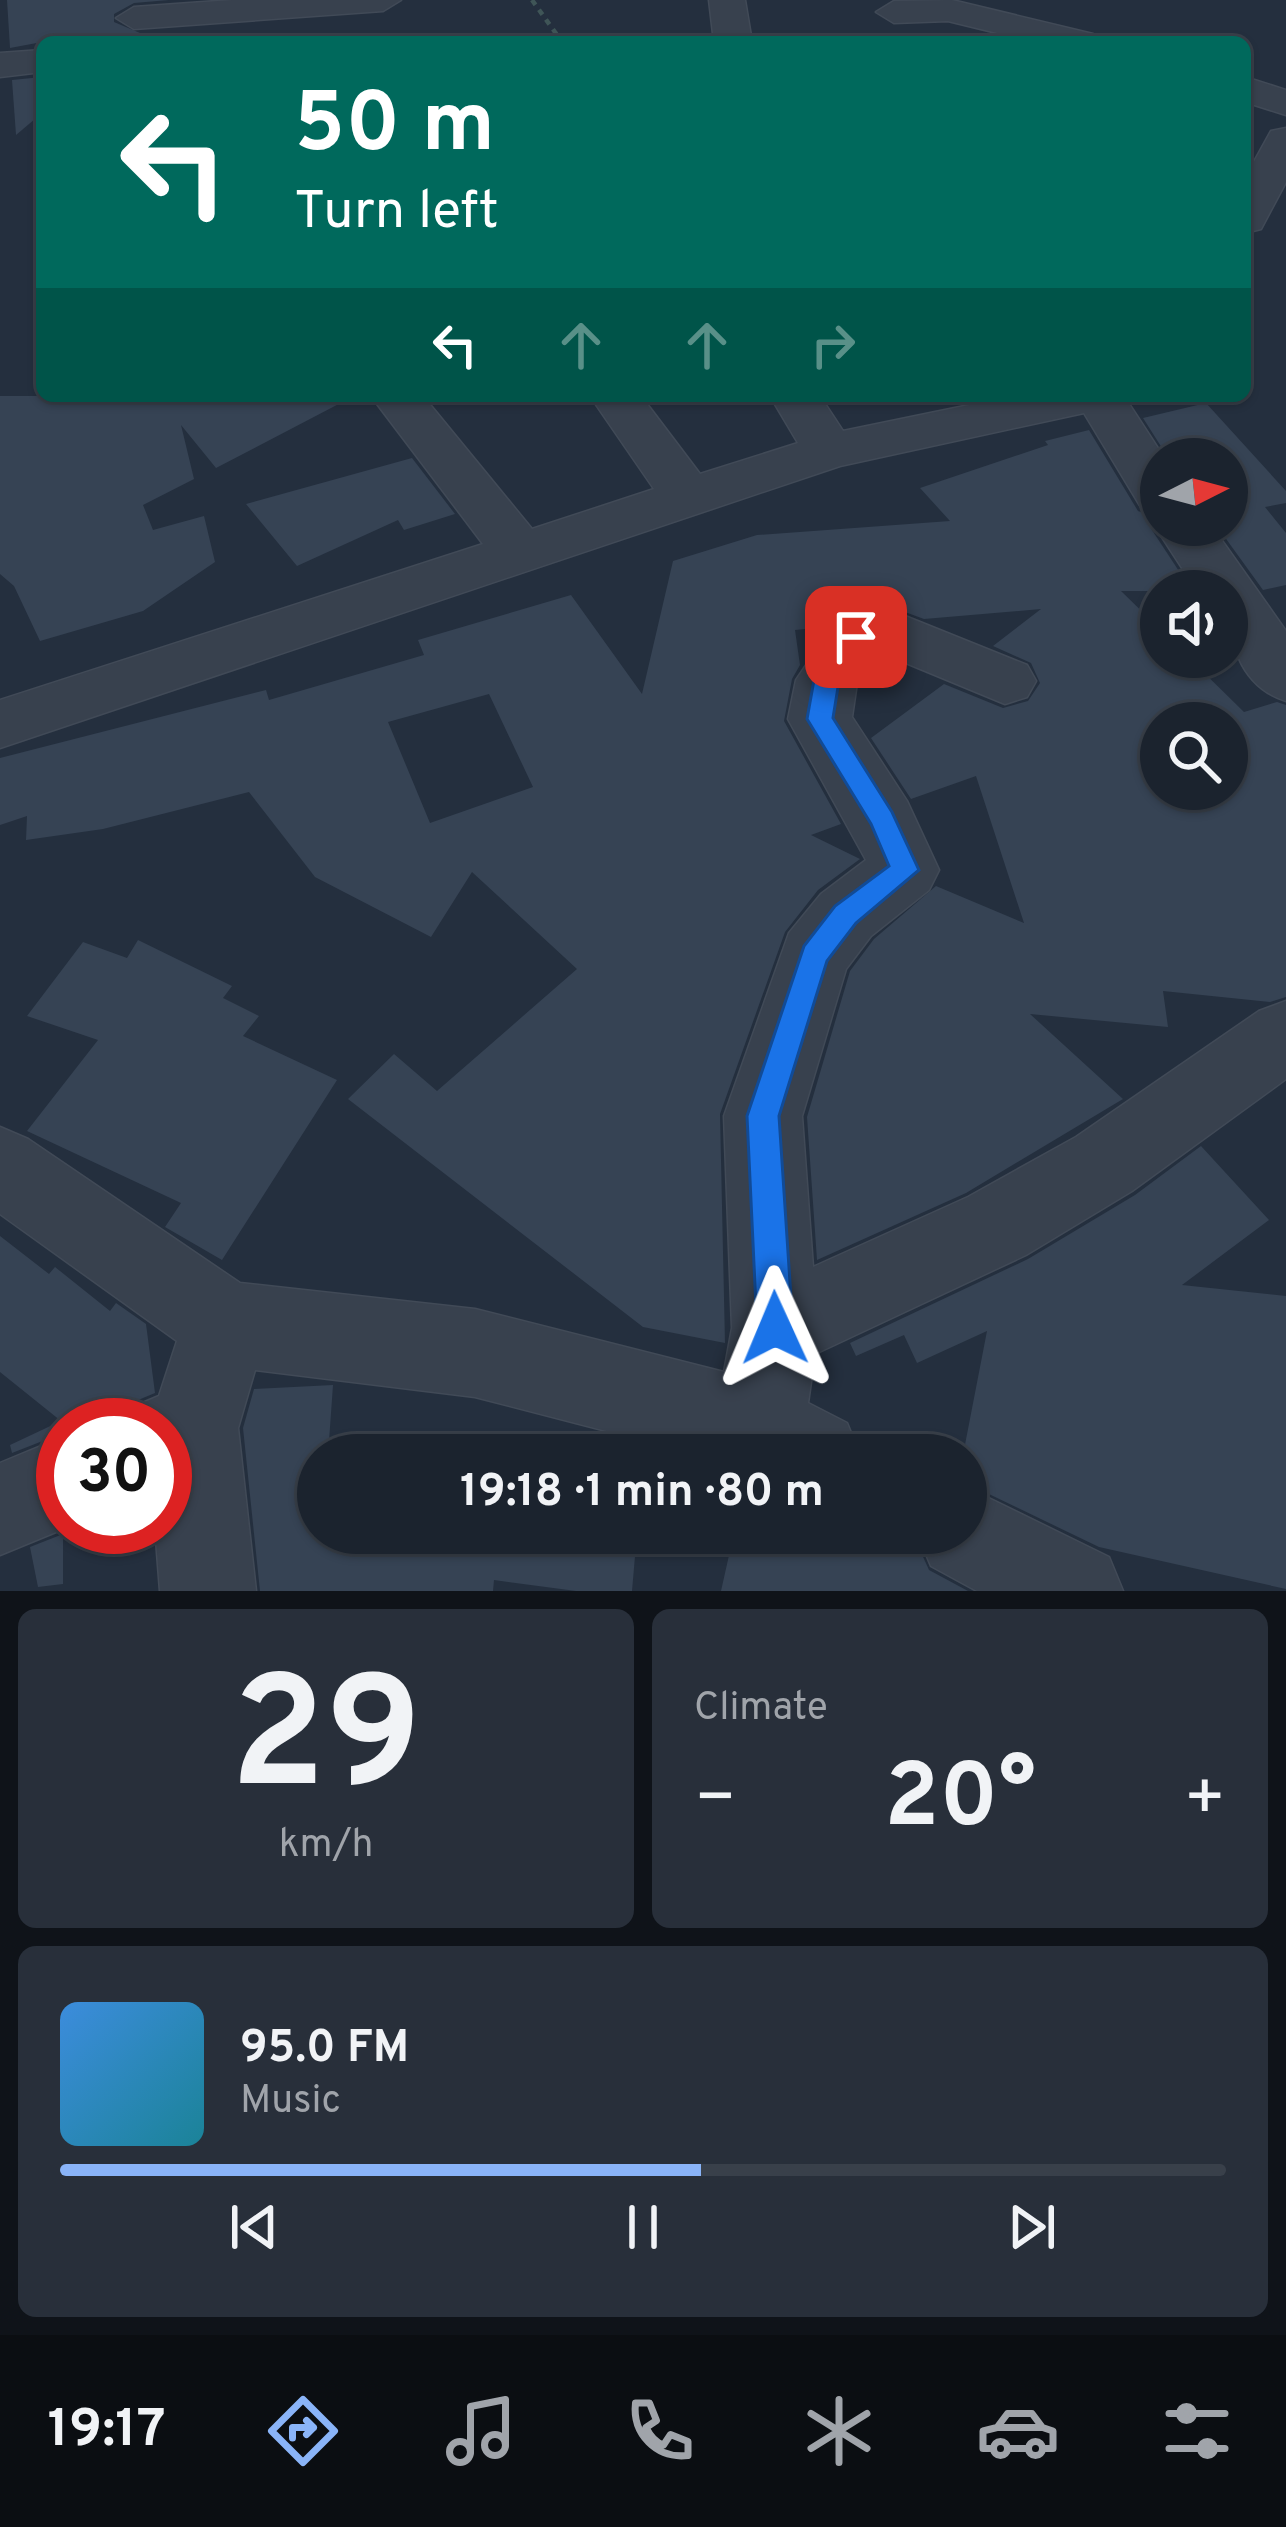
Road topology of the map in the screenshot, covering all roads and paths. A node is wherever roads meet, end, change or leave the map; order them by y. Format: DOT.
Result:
graph roads {
  1 [pos="383,0"];
  2 [pos="532,0"];
  3 [pos="727,0"];
  4 [pos="888,6"];
  5 [pos="133,20"];
  6 [pos="558,36"];
  7 [pos="732,36"];
  8 [pos="916,36"];
  9 [pos="1055,36"];
  10 [pos="36,62"];
  11 [pos="0,65"];
  12 [pos="1251,91"];
  13 [pos="1286,103"];
  14 [pos="1286,140"];
  15 [pos="1251,208"];
  16 [pos="1251,239"];
  17 [pos="1286,248"];
  18 [pos="401,402"];
  19 [pos="619,402"];
  20 [pos="799,402"];
  21 [pos="1061,402"];
  22 [pos="1103,402"];
  23 [pos="829,451"];
  24 [pos="1140,462"];
  25 [pos="689,498"];
  26 [pos="1196,546"];
  27 [pos="522,555"];
  28 [pos="1286,678"];
  29 [pos="1005,681"];
  30 [pos="0,724"];
  31 [pos="1286,1035"];
  32 [pos="0,1166"];
  33 [pos="226,1324"];
  34 [pos="775,1328"];
  35 [pos="192,1404"];
  36 [pos="762,1434"];
  37 [pos="786,1434"];
  38 [pos="36,1495"];
  39 [pos="192,1504"];
  40 [pos="0,1510"];
  41 [pos="987,1545"];
  42 [pos="208,1591"];
  43 [pos="1075,1591"];
  1 -- 5 [label="street"];
  2 -- 6 [label="path"];
  3 -- 7 [label="street"];
  4 -- 8 [label="street"];
  4 -- 9 [label="street"];
  10 -- 11 [label="street"];
  12 -- 13 [label="street"];
  14 -- 15 [label="street"];
  16 -- 17 [label="street"];
  18 -- 27 [label="street"];
  19 -- 25 [label="street"];
  20 -- 23 [label="street"];
  21 -- 23 [label="street"];
  22 -- 24 [label="street"];
  23 -- 25 [label="street"];
  25 -- 27 [label="street"];
  26 -- 28 [label="street"];
  27 -- 30 [label="street"];
  29 -- 34 [label="street"];
  31 -- 34 [label="street"];
  32 -- 33 [label="street"];
  33 -- 35 [label="street"];
  33 -- 36 [label="street"];
  34 -- 37 [label="street"];
  38 -- 40 [label="street"];
  39 -- 42 [label="street"];
  41 -- 43 [label="street"];
}
